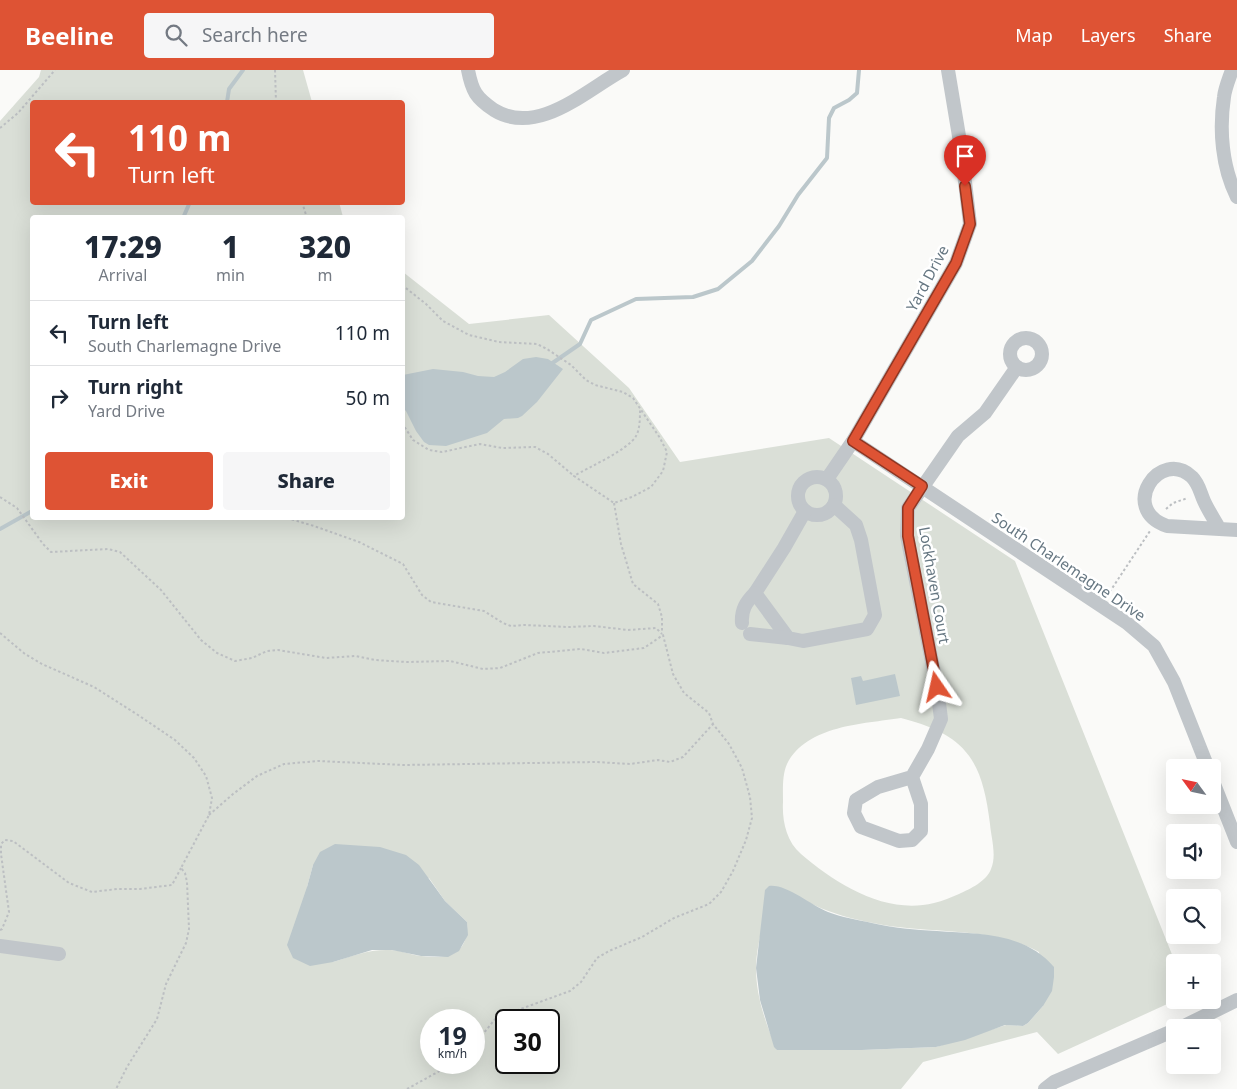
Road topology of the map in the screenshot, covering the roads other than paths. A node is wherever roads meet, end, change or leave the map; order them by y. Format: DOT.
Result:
graph roads {
  1 [pos="468,70"];
  2 [pos="623,70"];
  3 [pos="948,70"];
  4 [pos="1232,70"];
  5 [pos="1237,197"];
  6 [pos="1017,367"];
  7 [pos="853,441"];
  8 [pos="827,479"];
  9 [pos="922,486"];
  10 [pos="834,505"];
  11 [pos="805,511"];
  12 [pos="1219,528"];
  13 [pos="1237,530"];
  14 [pos="755,593"];
  15 [pos="788,638"];
  16 [pos="1204,759"];
  17 [pos="912,777"];
  18 [pos="1221,802"];
  19 [pos="1237,842"];
  20 [pos="0,946"];
  21 [pos="59,954"];
  22 [pos="1237,1000"];
  23 [pos="1198,1019"];
  24 [pos="1166,1034"];
  25 [pos="1045,1089"];
  1 -- 2 [label="street"];
  3 -- 7 [label="street, Yard Drive"];
  4 -- 5 [label="street"];
  6 -- 9 [label="street, Lockhaven Court"];
  7 -- 8 [label="street, Yard Drive"];
  7 -- 9 [label="street, South Charlemagne Drive"];
  8 -- 10 [label="street"];
  8 -- 11 [label="street"];
  9 -- 16 [label="street, South Charlemagne Drive"];
  9 -- 17 [label="street, Lockhaven Court"];
  10 -- 11 [label="street"];
  10 -- 15 [label="street"];
  11 -- 14 [label="street"];
  12 -- 12 [label="street"];
  12 -- 13 [label="street"];
  14 -- 15 [label="street"];
  14 -- 15 [label="street"];
  17 -- 17 [label="street"];
  18 -- 19 [label="street"];
  20 -- 21 [label="street"];
  22 -- 23 [label="street"];
  24 -- 25 [label="street"];
}
